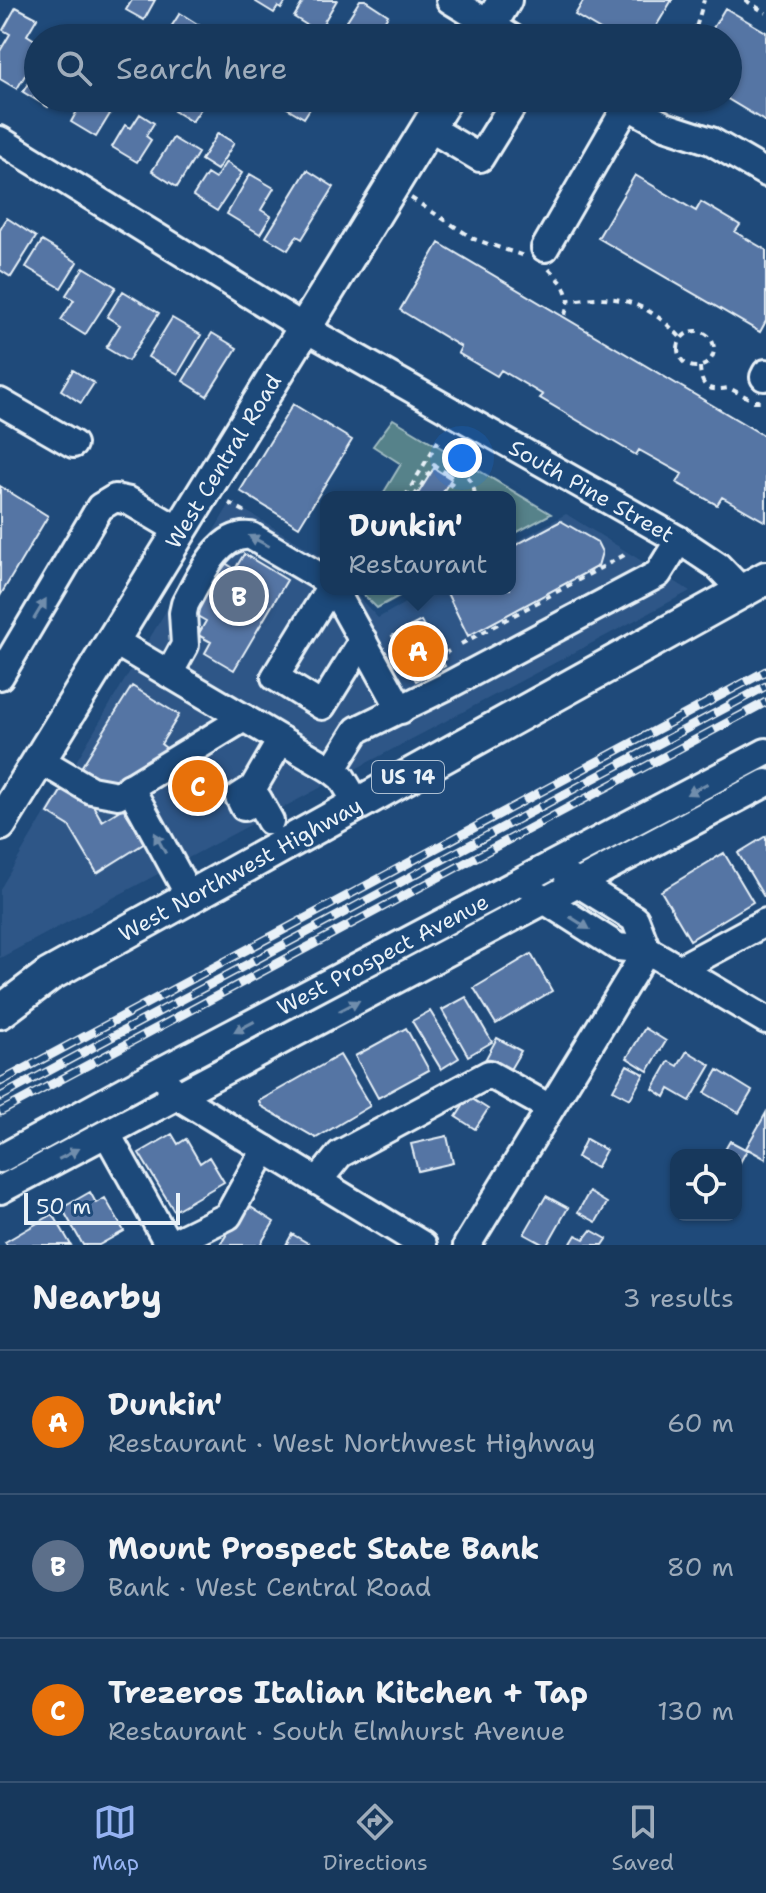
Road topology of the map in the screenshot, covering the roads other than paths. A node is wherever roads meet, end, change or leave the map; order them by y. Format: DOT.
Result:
graph roads {
  1 [pos="450,0"];
  2 [pos="496,24"];
  3 [pos="437,112"];
  4 [pos="508,112"];
  5 [pos="616,112"];
  6 [pos="639,112"];
  7 [pos="428,127"];
  8 [pos="0,140"];
  9 [pos="766,173"];
  10 [pos="537,256"];
  11 [pos="306,329"];
  12 [pos="0,402"];
  13 [pos="73,444"];
  14 [pos="180,531"];
  15 [pos="679,540"];
  16 [pos="320,576"];
  17 [pos="759,585"];
  18 [pos="328,595"];
  19 [pos="336,595"];
  20 [pos="112,640"];
  21 [pos="363,640"];
  22 [pos="169,674"];
  23 [pos="0,676"];
  24 [pos="322,706"];
  25 [pos="401,710"];
  26 [pos="244,718"];
  27 [pos="360,729"];
  28 [pos="281,740"];
  29 [pos="766,752"];
  30 [pos="40,760"];
  31 [pos="332,770"];
  32 [pos="766,783"];
  33 [pos="130,787"];
  34 [pos="10,789"];
  35 [pos="260,803"];
  36 [pos="358,805"];
  37 [pos="0,824"];
  38 [pos="550,867"];
  39 [pos="578,883"];
  40 [pos="518,884"];
  41 [pos="190,897"];
  42 [pos="546,901"];
  43 [pos="766,922"];
  44 [pos="647,950"];
  45 [pos="679,969"];
  46 [pos="49,975"];
  47 [pos="0,991"];
  48 [pos="0,1012"];
  49 [pos="766,1020"];
  50 [pos="157,1073"];
  51 [pos="179,1097"];
  52 [pos="550,1108"];
  53 [pos="107,1134"];
  54 [pos="265,1149"];
  55 [pos="0,1159"];
  56 [pos="318,1181"];
  57 [pos="0,1190"];
  58 [pos="169,1245"];
  59 [pos="423,1245"];
  60 [pos="467,1245"];
  1 -- 2 [label="street"];
  3 -- 7 [label="main road, West Central Road"];
  4 -- 7 [label="street"];
  5 -- 10 [label="street"];
  6 -- 9 [label="street"];
  7 -- 11 [label="main road, West Central Road"];
  8 -- 11 [label="street, South Pine Street"];
  11 -- 14 [label="main road, West Central Road"];
  11 -- 15 [label="street, South Pine Street"];
  12 -- 13 [label="street"];
  14 -- 20 [label="main road, West Central Road"];
  23 -- 14 [label="street, one-way"];
  15 -- 17 [label="street, South Pine Street"];
  15 -- 25 [label="street"];
  16 -- 22 [label="street, one-way"];
  17 -- 36 [label="main road, West Northwest Highway / US 14"];
  18 -- 24 [label="street"];
  19 -- 21 [label="street"];
  20 -- 22 [label="street"];
  20 -- 30 [label="main road, West Central Road"];
  21 -- 24 [label="street"];
  21 -- 25 [label="street"];
  22 -- 26 [label="street"];
  24 -- 27 [label="street"];
  25 -- 27 [label="street"];
  26 -- 28 [label="street"];
  26 -- 33 [label="street"];
  27 -- 31 [label="street"];
  28 -- 31 [label="street"];
  28 -- 35 [label="street"];
  29 -- 38 [label="street, West Prospect Avenue, one-way"];
  30 -- 33 [label="street"];
  30 -- 34 [label="main road, West Central Road"];
  31 -- 36 [label="street"];
  32 -- 39 [label="street, West Prospect Avenue"];
  41 -- 33 [label="street, one-way"];
  34 -- 37 [label="main road, West Central Road"];
  36 -- 41 [label="main road, West Northwest Highway / US 14"];
  38 -- 39 [label="street"];
  38 -- 40 [label="street, West Prospect Avenue"];
  39 -- 42 [label="street, West Prospect Avenue"];
  39 -- 44 [label="street"];
  40 -- 42 [label="street"];
  40 -- 50 [label="street, West Prospect Avenue, one-way"];
  41 -- 46 [label="main road, West Northwest Highway / US 14"];
  42 -- 44 [label="street, one-way"];
  51 -- 42 [label="street, West Prospect Avenue, one-way"];
  43 -- 45 [label="street"];
  44 -- 45 [label="street"];
  44 -- 52 [label="street"];
  45 -- 49 [label="street"];
  46 -- 47 [label="main road, West Northwest Highway / US 14"];
  46 -- 48 [label="main road, West Northwest Highway / US 14"];
  50 -- 51 [label="street"];
  50 -- 55 [label="street, West Prospect Avenue"];
  51 -- 53 [label="street, West Prospect Avenue"];
  51 -- 54 [label="street"];
  52 -- 56 [label="street"];
  52 -- 60 [label="street"];
  57 -- 53 [label="street, West Prospect Avenue, one-way"];
  53 -- 58 [label="street"];
  54 -- 56 [label="street"];
  54 -- 58 [label="street"];
  56 -- 59 [label="street"];
}
